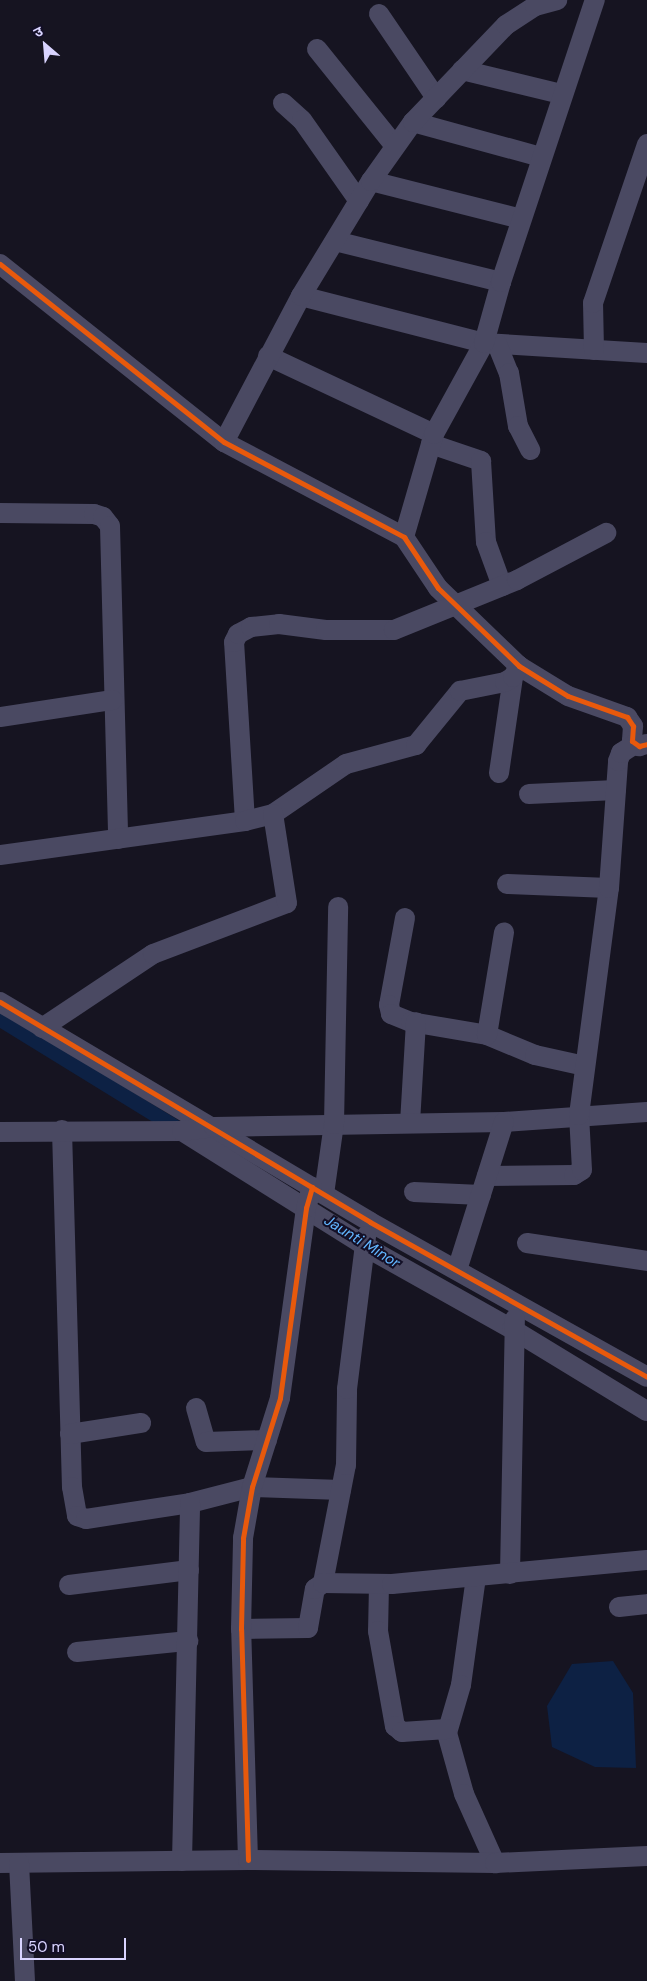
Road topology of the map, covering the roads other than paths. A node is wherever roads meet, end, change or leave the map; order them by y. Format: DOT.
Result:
graph roads {
  1 [pos="557,0"];
  2 [pos="595,0"];
  3 [pos="379,14"];
  4 [pos="317,49"];
  5 [pos="462,70"];
  6 [pos="561,94"];
  7 [pos="436,98"];
  8 [pos="283,103"];
  9 [pos="413,122"];
  10 [pos="647,144"];
  11 [pos="395,146"];
  12 [pos="541,157"];
  13 [pos="371,181"];
  14 [pos="359,201"];
  15 [pos="521,219"];
  16 [pos="335,241"];
  17 [pos="0,264"];
  18 [pos="501,282"];
  19 [pos="301,296"];
  20 [pos="491,344"];
  21 [pos="594,350"];
  22 [pos="647,353"];
  23 [pos="268,356"];
  24 [pos="433,439"];
  25 [pos="224,442"];
  26 [pos="530,450"];
  27 [pos="0,513"];
  28 [pos="606,533"];
  29 [pos="404,537"];
  30 [pos="502,586"];
  31 [pos="456,607"];
  32 [pos="516,672"];
  33 [pos="113,700"];
  34 [pos="0,716"];
  35 [pos="641,744"];
  36 [pos="499,773"];
  37 [pos="616,790"];
  38 [pos="529,794"];
  39 [pos="273,814"];
  40 [pos="245,821"];
  41 [pos="118,839"];
  42 [pos="0,855"];
  43 [pos="507,884"];
  44 [pos="609,888"];
  45 [pos="338,907"];
  46 [pos="405,918"];
  47 [pos="504,932"];
  48 [pos="0,1002"];
  49 [pos="416,1022"];
  50 [pos="42,1028"];
  51 [pos="487,1035"];
  52 [pos="585,1066"];
  53 [pos="647,1112"];
  54 [pos="578,1115"];
  55 [pos="504,1122"];
  56 [pos="410,1123"];
  57 [pos="334,1124"];
  58 [pos="196,1129"];
  59 [pos="62,1130"];
  60 [pos="0,1132"];
  61 [pos="487,1176"];
  62 [pos="414,1192"];
  63 [pos="480,1195"];
  64 [pos="312,1197"];
  65 [pos="367,1233"];
  66 [pos="527,1243"];
  67 [pos="647,1260"];
  68 [pos="456,1270"];
  69 [pos="515,1318"];
  70 [pos="647,1377"];
  71 [pos="196,1408"];
  72 [pos="647,1411"];
  73 [pos="141,1423"];
  74 [pos="70,1434"];
  75 [pos="267,1440"];
  76 [pos="252,1487"];
  77 [pos="341,1490"];
  78 [pos="190,1503"];
  79 [pos="647,1560"];
  80 [pos="189,1570"];
  81 [pos="510,1574"];
  82 [pos="476,1577"];
  83 [pos="323,1583"];
  84 [pos="69,1585"];
  85 [pos="379,1585"];
  86 [pos="647,1604"];
  87 [pos="619,1607"];
  88 [pos="241,1629"];
  89 [pos="188,1642"];
  90 [pos="77,1652"];
  91 [pos="447,1729"];
  92 [pos="647,1856"];
  93 [pos="248,1860"];
  94 [pos="182,1861"];
  95 [pos="9,1863"];
  96 [pos="495,1863"];
  97 [pos="25,1981"];
  1 -- 5 [label="street"];
  2 -- 6 [label="street"];
  3 -- 7 [label="street"];
  4 -- 11 [label="street"];
  5 -- 6 [label="street"];
  5 -- 7 [label="street"];
  6 -- 12 [label="street"];
  7 -- 9 [label="street"];
  8 -- 14 [label="street"];
  9 -- 11 [label="street"];
  9 -- 12 [label="street"];
  10 -- 21 [label="street"];
  11 -- 13 [label="street"];
  12 -- 15 [label="street"];
  13 -- 14 [label="street"];
  13 -- 15 [label="street"];
  14 -- 16 [label="street"];
  15 -- 18 [label="street"];
  16 -- 18 [label="street"];
  16 -- 19 [label="street"];
  17 -- 25 [label="street"];
  18 -- 20 [label="street"];
  19 -- 20 [label="street"];
  19 -- 23 [label="street"];
  20 -- 21 [label="street"];
  20 -- 24 [label="street"];
  20 -- 26 [label="street"];
  21 -- 22 [label="street"];
  23 -- 24 [label="street"];
  23 -- 25 [label="street"];
  24 -- 29 [label="street"];
  24 -- 30 [label="street"];
  25 -- 29 [label="street"];
  27 -- 33 [label="street"];
  28 -- 30 [label="street"];
  29 -- 31 [label="street"];
  30 -- 31 [label="street"];
  31 -- 32 [label="street"];
  31 -- 40 [label="street"];
  32 -- 35 [label="street"];
  32 -- 36 [label="street"];
  32 -- 39 [label="street"];
  33 -- 34 [label="street"];
  33 -- 41 [label="street"];
  35 -- 37 [label="street"];
  37 -- 38 [label="street"];
  37 -- 44 [label="street"];
  39 -- 40 [label="street"];
  39 -- 50 [label="street"];
  40 -- 41 [label="street"];
  41 -- 42 [label="street"];
  43 -- 44 [label="street"];
  44 -- 52 [label="street"];
  45 -- 57 [label="street"];
  46 -- 49 [label="street"];
  47 -- 51 [label="street"];
  48 -- 50 [label="street"];
  49 -- 51 [label="street"];
  49 -- 56 [label="street"];
  50 -- 58 [label="street"];
  51 -- 52 [label="street"];
  52 -- 54 [label="street"];
  53 -- 54 [label="street"];
  54 -- 55 [label="street"];
  54 -- 61 [label="street"];
  55 -- 56 [label="street"];
  55 -- 61 [label="street"];
  56 -- 57 [label="street"];
  57 -- 58 [label="street"];
  57 -- 64 [label="street"];
  58 -- 59 [label="street"];
  58 -- 64 [label="street"];
  58 -- 64 [label="street"];
  59 -- 60 [label="street"];
  59 -- 74 [label="street"];
  61 -- 63 [label="street"];
  62 -- 63 [label="street"];
  63 -- 68 [label="street"];
  64 -- 65 [label="street"];
  64 -- 75 [label="street"];
  65 -- 68 [label="street"];
  65 -- 69 [label="street"];
  65 -- 77 [label="street"];
  66 -- 67 [label="street"];
  68 -- 69 [label="street"];
  69 -- 70 [label="street"];
  69 -- 72 [label="street"];
  69 -- 81 [label="street"];
  71 -- 75 [label="street"];
  73 -- 74 [label="street"];
  74 -- 78 [label="street"];
  75 -- 76 [label="street"];
  76 -- 77 [label="street"];
  76 -- 78 [label="street"];
  76 -- 88 [label="street"];
  77 -- 83 [label="street"];
  78 -- 80 [label="street"];
  79 -- 81 [label="street"];
  80 -- 84 [label="street"];
  80 -- 89 [label="street"];
  81 -- 82 [label="street"];
  82 -- 85 [label="street"];
  82 -- 91 [label="street"];
  83 -- 85 [label="street"];
  83 -- 88 [label="street"];
  85 -- 91 [label="street"];
  86 -- 87 [label="street"];
  88 -- 93 [label="street"];
  89 -- 90 [label="street"];
  89 -- 94 [label="street"];
  91 -- 96 [label="street"];
  92 -- 96 [label="street"];
  93 -- 94 [label="street"];
  93 -- 96 [label="street"];
  94 -- 95 [label="street"];
  95 -- 97 [label="street"];
}
